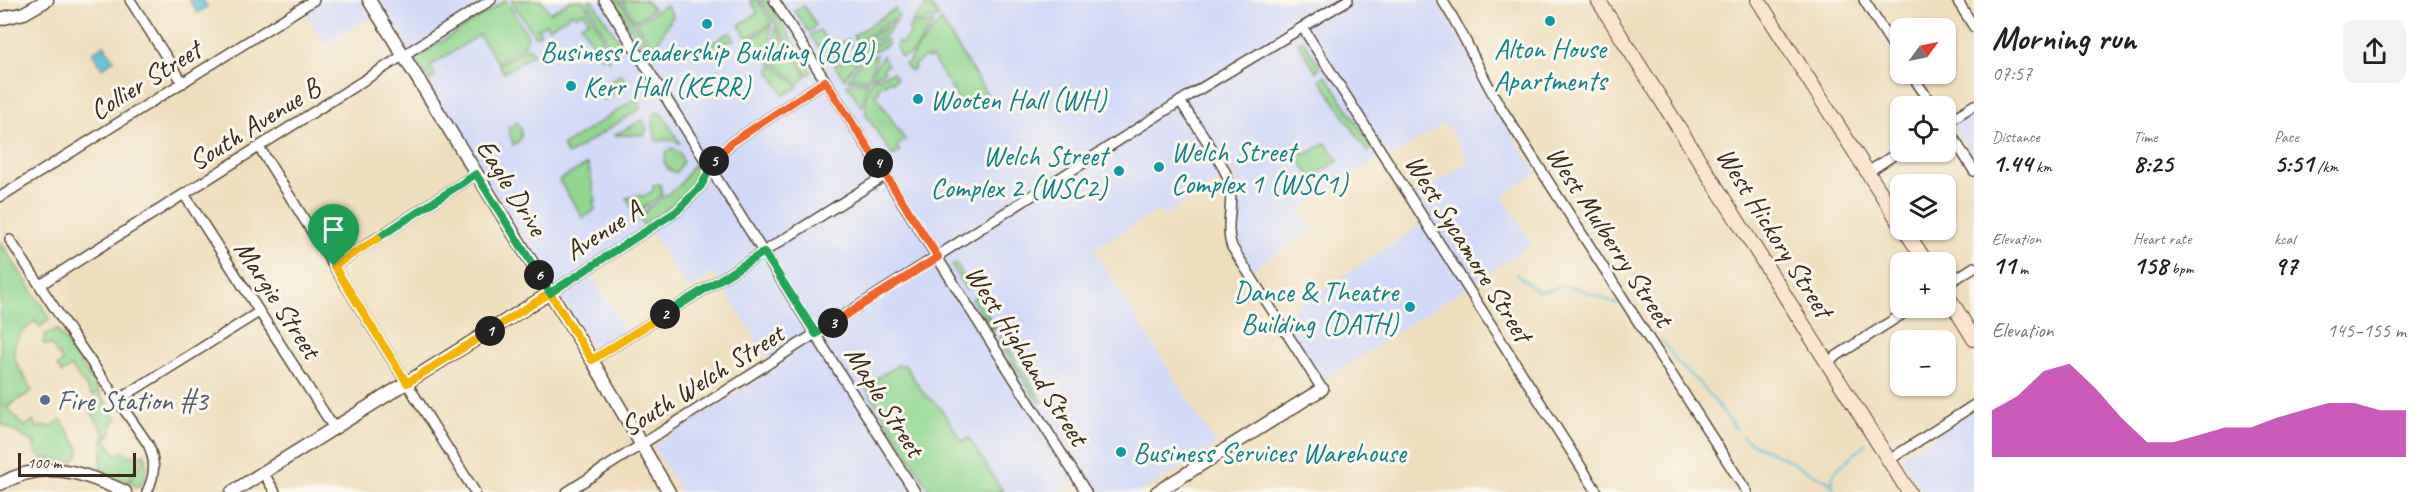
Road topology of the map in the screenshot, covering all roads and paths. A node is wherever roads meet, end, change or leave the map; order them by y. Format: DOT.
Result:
graph roads {
  1 [pos="47,0"];
  2 [pos="130,0"];
  3 [pos="315,0"];
  4 [pos="369,0"];
  5 [pos="491,0"];
  6 [pos="604,0"];
  7 [pos="774,0"];
  8 [pos="1348,0"];
  9 [pos="1442,0"];
  10 [pos="1598,0"];
  11 [pos="1758,0"];
  12 [pos="1864,0"];
  13 [pos="1957,0"];
  14 [pos="0,19"];
  15 [pos="1974,27"];
  16 [pos="1303,28"];
  17 [pos="1890,41"];
  18 [pos="403,56"];
  19 [pos="825,81"];
  20 [pos="183,83"];
  21 [pos="1180,101"];
  22 [pos="1974,105"];
  23 [pos="1956,118"];
  24 [pos="1956,141"];
  25 [pos="259,147"];
  26 [pos="1890,158"];
  27 [pos="710,167"];
  28 [pos="1974,171"];
  29 [pos="1868,172"];
  30 [pos="476,174"];
  31 [pos="886,175"];
  32 [pos="184,194"];
  33 [pos="0,197"];
  34 [pos="1890,207"];
  35 [pos="10,240"];
  36 [pos="764,252"];
  37 [pos="938,257"];
  38 [pos="334,266"];
  39 [pos="1974,267"];
  40 [pos="1956,279"];
  41 [pos="40,285"];
  42 [pos="550,293"];
  43 [pos="1956,309"];
  44 [pos="259,312"];
  45 [pos="1896,318"];
  46 [pos="816,334"];
  47 [pos="1974,339"];
  48 [pos="592,360"];
  49 [pos="1827,362"];
  50 [pos="407,383"];
  51 [pos="1322,389"];
  52 [pos="118,400"];
  53 [pos="1974,405"];
  54 [pos="334,428"];
  55 [pos="641,446"];
  56 [pos="1889,459"];
  57 [pos="264,474"];
  58 [pos="0,484"];
  59 [pos="125,492"];
  60 [pos="147,492"];
  61 [pos="232,492"];
  62 [pos="275,492"];
  63 [pos="475,492"];
  64 [pos="567,492"];
  65 [pos="669,492"];
  66 [pos="915,492"];
  67 [pos="1086,492"];
  68 [pos="1157,492"];
  69 [pos="1598,492"];
  70 [pos="1746,492"];
  71 [pos="1909,492"];
  1 -- 14 [label="street"];
  2 -- 20 [label="street"];
  3 -- 20 [label="street, Collier Street"];
  4 -- 18 [label="street, Eagle Drive"];
  5 -- 18 [label="street, South Avenue B"];
  6 -- 27 [label="street, Maple Street"];
  7 -- 19 [label="street, West Highland Street"];
  8 -- 16 [label="street, South Welch Street"];
  9 -- 70 [label="street, West Mulberry Street"];
  10 -- 49 [label="main road, West Hickory Street"];
  11 -- 29 [label="main road"];
  12 -- 17 [label="street"];
  13 -- 15 [label="street"];
  16 -- 21 [label="street, South Welch Street"];
  16 -- 69 [label="street, West Sycamore Street"];
  18 -- 25 [label="street, South Avenue B"];
  18 -- 30 [label="street, Eagle Drive"];
  19 -- 27 [label="street, Avenue A"];
  19 -- 31 [label="street, West Highland Street"];
  20 -- 33 [label="street, Collier Street"];
  21 -- 37 [label="street, South Welch Street"];
  21 -- 51 [label="street"];
  22 -- 23 [label="street"];
  24 -- 28 [label="street"];
  25 -- 32 [label="street, South Avenue B"];
  25 -- 38 [label="street"];
  26 -- 29 [label="street"];
  27 -- 36 [label="street, Maple Street"];
  27 -- 42 [label="street, Avenue A"];
  29 -- 34 [label="main road"];
  30 -- 38 [label="street"];
  30 -- 42 [label="street, Eagle Drive"];
  31 -- 36 [label="street"];
  31 -- 37 [label="street, West Highland Street"];
  32 -- 41 [label="street, South Avenue B"];
  32 -- 44 [label="street, Margie Street"];
  35 -- 41 [label="street"];
  36 -- 46 [label="street, Maple Street"];
  36 -- 48 [label="street"];
  37 -- 46 [label="street, South Welch Street"];
  37 -- 67 [label="street, West Highland Street"];
  38 -- 50 [label="street"];
  39 -- 40 [label="street"];
  41 -- 52 [label="street"];
  42 -- 48 [label="street, Eagle Drive"];
  42 -- 50 [label="street, Avenue A"];
  43 -- 47 [label="main road"];
  44 -- 52 [label="street"];
  44 -- 54 [label="street, Margie Street"];
  45 -- 49 [label="street"];
  46 -- 55 [label="street, South Welch Street"];
  46 -- 66 [label="street, Maple Street"];
  48 -- 55 [label="street, Eagle Drive"];
  49 -- 56 [label="main road, West Hickory Street"];
  50 -- 54 [label="street, Avenue A"];
  50 -- 63 [label="street"];
  51 -- 68 [label="street"];
  52 -- 60 [label="street"];
  53 -- 56 [label="street"];
  54 -- 57 [label="street, Avenue A"];
  55 -- 64 [label="street, South Welch Street"];
  55 -- 65 [label="street, Eagle Drive"];
  56 -- 71 [label="main road, West Hickory Street"];
  57 -- 61 [label="street, Avenue A"];
  57 -- 62 [label="street"];
  58 -- 59 [label="street"];
}
